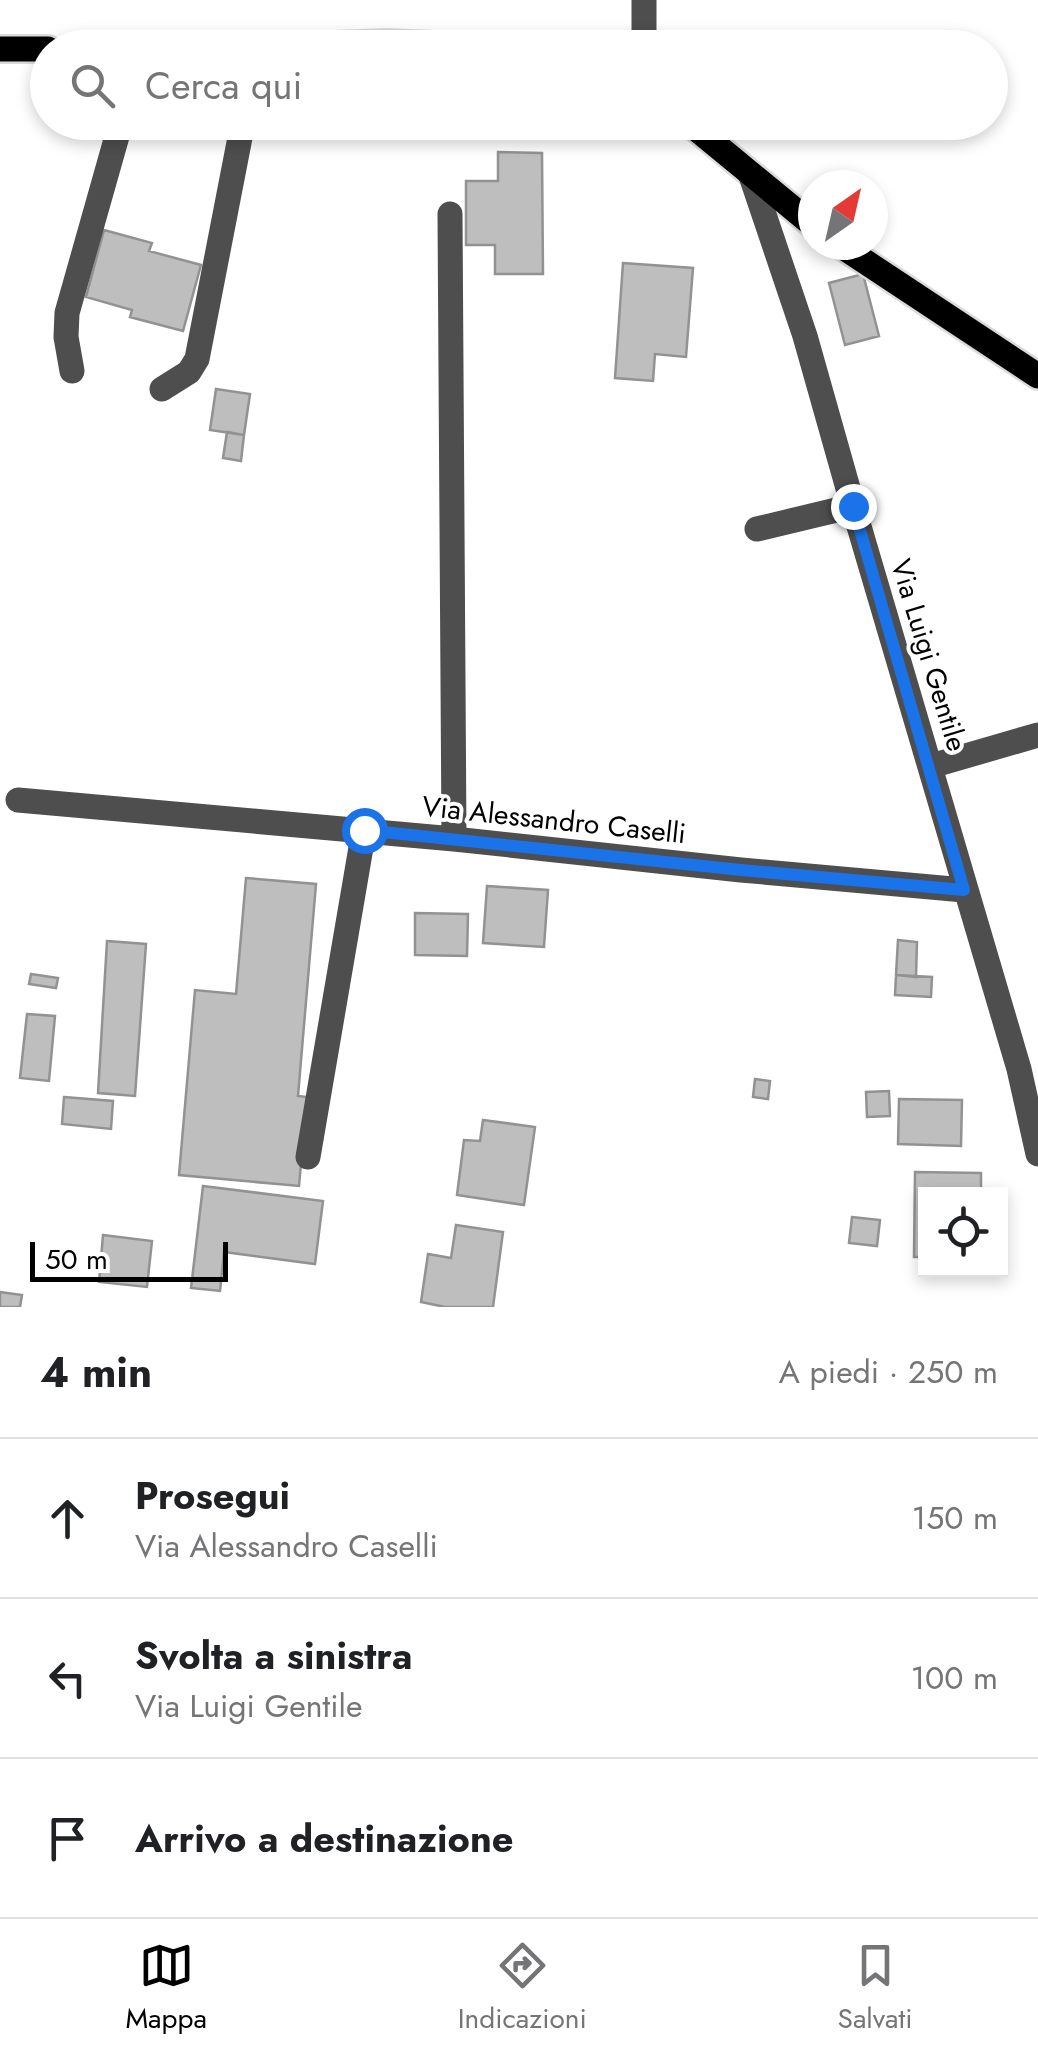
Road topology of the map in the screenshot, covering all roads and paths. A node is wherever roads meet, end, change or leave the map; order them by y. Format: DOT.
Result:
graph roads {
  1 [pos="644,0"];
  2 [pos="644,30"];
  3 [pos="0,48"];
  4 [pos="30,49"];
  5 [pos="116,140"];
  6 [pos="239,140"];
  7 [pos="709,140"];
  8 [pos="750,176"];
  9 [pos="798,213"];
  10 [pos="450,214"];
  11 [pos="863,260"];
  12 [pos="72,371"];
  13 [pos="1038,376"];
  14 [pos="162,389"];
  15 [pos="853,506"];
  16 [pos="758,529"];
  17 [pos="1038,735"];
  18 [pos="931,766"];
  19 [pos="18,800"];
  20 [pos="364,830"];
  21 [pos="454,839"];
  22 [pos="964,890"];
  23 [pos="1038,1154"];
  24 [pos="308,1157"];
  1 -- 2 [label="street"];
  3 -- 4 [label="main road"];
  5 -- 12 [label="street"];
  6 -- 14 [label="street"];
  7 -- 8 [label="main road"];
  8 -- 9 [label="main road"];
  8 -- 15 [label="street, Via Luigi Gentile"];
  10 -- 21 [label="street"];
  11 -- 13 [label="main road"];
  15 -- 16 [label="street"];
  15 -- 18 [label="street, Via Luigi Gentile"];
  17 -- 18 [label="street"];
  18 -- 22 [label="street, Via Luigi Gentile"];
  19 -- 20 [label="street, Via Alessandro Caselli"];
  20 -- 21 [label="street, Via Alessandro Caselli"];
  20 -- 24 [label="street"];
  21 -- 22 [label="street, Via Alessandro Caselli"];
  22 -- 23 [label="street, Via Luigi Gentile"];
}
